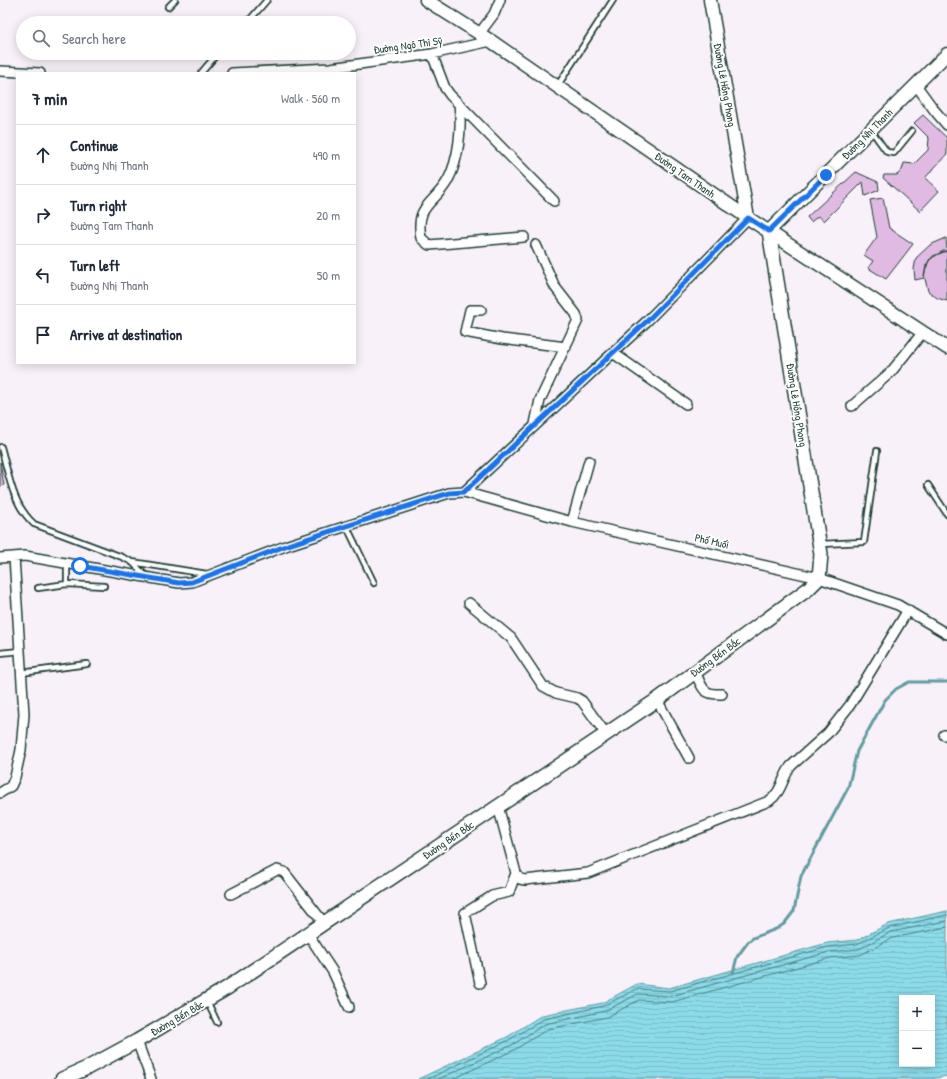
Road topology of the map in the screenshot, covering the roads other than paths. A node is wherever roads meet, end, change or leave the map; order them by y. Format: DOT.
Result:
graph roads {
  1 [pos="175,0"];
  2 [pos="267,0"];
  3 [pos="426,0"];
  4 [pos="500,0"];
  5 [pos="613,0"];
  6 [pos="710,0"];
  7 [pos="168,7"];
  8 [pos="253,16"];
  9 [pos="479,34"];
  10 [pos="491,41"];
  11 [pos="432,54"];
  12 [pos="947,54"];
  13 [pos="212,60"];
  14 [pos="0,71"];
  15 [pos="20,72"];
  16 [pos="202,72"];
  17 [pos="252,72"];
  18 [pos="916,85"];
  19 [pos="557,86"];
  20 [pos="459,104"];
  21 [pos="947,125"];
  22 [pos="871,130"];
  23 [pos="912,131"];
  24 [pos="554,202"];
  25 [pos="748,218"];
  26 [pos="769,231"];
  27 [pos="524,236"];
  28 [pos="536,245"];
  29 [pos="481,310"];
  30 [pos="923,332"];
  31 [pos="566,347"];
  32 [pos="947,348"];
  33 [pos="613,353"];
  34 [pos="686,404"];
  35 [pos="852,406"];
  36 [pos="535,424"];
  37 [pos="1,447"];
  38 [pos="877,451"];
  39 [pos="589,461"];
  40 [pos="928,485"];
  41 [pos="464,492"];
  42 [pos="947,514"];
  43 [pos="572,522"];
  44 [pos="347,527"];
  45 [pos="820,544"];
  46 [pos="14,557"];
  47 [pos="0,558"];
  48 [pos="132,562"];
  49 [pos="67,563"];
  50 [pos="211,575"];
  51 [pos="148,578"];
  52 [pos="819,578"];
  53 [pos="374,583"];
  54 [pos="67,584"];
  55 [pos="104,586"];
  56 [pos="38,588"];
  57 [pos="469,603"];
  58 [pos="908,610"];
  59 [pos="947,634"];
  60 [pos="20,651"];
  61 [pos="0,653"];
  62 [pos="87,664"];
  63 [pos="695,672"];
  64 [pos="21,673"];
  65 [pos="722,694"];
  66 [pos="656,700"];
  67 [pos="606,734"];
  68 [pos="689,758"];
  69 [pos="0,793"];
  70 [pos="498,806"];
  71 [pos="516,873"];
  72 [pos="231,894"];
  73 [pos="324,923"];
  74 [pos="308,934"];
  75 [pos="480,983"];
  76 [pos="207,1001"];
  77 [pos="349,1007"];
  78 [pos="217,1022"];
  79 [pos="137,1041"];
  80 [pos="62,1079"];
  81 [pos="151,1079"];
  1 -- 7 [label="lane"];
  2 -- 8 [label="lane"];
  3 -- 9 [label="street, Đường Tam Thanh"];
  4 -- 9 [label="street"];
  5 -- 19 [label="lane"];
  6 -- 25 [label="street, Đường Lê Hồng Phong"];
  9 -- 10 [label="street, Đường Tam Thanh"];
  10 -- 11 [label="street, Đường Ngô Thì Sỹ"];
  10 -- 19 [label="street, Đường Tam Thanh"];
  11 -- 17 [label="street, Đường Ngô Thì Sỹ"];
  11 -- 20 [label="street"];
  12 -- 18 [label="street, Đường Nhị Thanh"];
  13 -- 16 [label="lane"];
  14 -- 15 [label="street"];
  18 -- 21 [label="street"];
  18 -- 22 [label="street, Đường Nhị Thanh"];
  19 -- 25 [label="street, Đường Tam Thanh"];
  20 -- 24 [label="street"];
  20 -- 27 [label="street"];
  22 -- 23 [label="lane"];
  22 -- 26 [label="street, Đường Nhị Thanh"];
  25 -- 26 [label="street, Đường Tam Thanh"];
  25 -- 33 [label="street"];
  26 -- 30 [label="street, Đường Tam Thanh"];
  26 -- 45 [label="main road, Đường Lê Hồng Phong"];
  28 -- 31 [label="street"];
  29 -- 31 [label="street"];
  30 -- 32 [label="street, Đường Tam Thanh"];
  30 -- 35 [label="street"];
  31 -- 36 [label="street"];
  33 -- 34 [label="street"];
  33 -- 36 [label="street"];
  36 -- 41 [label="street"];
  37 -- 48 [label="lane"];
  38 -- 45 [label="lane"];
  39 -- 43 [label="street"];
  40 -- 42 [label="lane"];
  41 -- 43 [label="street, Phố Muối"];
  41 -- 44 [label="street"];
  43 -- 52 [label="street, Phố Muối"];
  44 -- 50 [label="street"];
  44 -- 53 [label="lane"];
  45 -- 52 [label="main road, Đường Lê Hồng Phong"];
  46 -- 47 [label="street"];
  46 -- 49 [label="street"];
  46 -- 60 [label="street"];
  48 -- 50 [label="lane"];
  48 -- 51 [label="lane"];
  49 -- 51 [label="street"];
  49 -- 54 [label="lane"];
  50 -- 51 [label="street"];
  52 -- 58 [label="street, Phố Muối"];
  52 -- 63 [label="main road, Đường Bến Bắc"];
  54 -- 55 [label="lane"];
  54 -- 56 [label="lane"];
  57 -- 67 [label="street"];
  58 -- 59 [label="street, Phố Muối"];
  58 -- 71 [label="street"];
  60 -- 61 [label="lane"];
  60 -- 64 [label="street"];
  62 -- 64 [label="lane"];
  63 -- 65 [label="street"];
  63 -- 66 [label="main road, Đường Bến Bắc"];
  64 -- 69 [label="street"];
  66 -- 67 [label="main road, Đường Bến Bắc"];
  66 -- 68 [label="street"];
  67 -- 70 [label="main road, Đường Bến Bắc"];
  70 -- 71 [label="street"];
  70 -- 73 [label="main road, Đường Bến Bắc"];
  71 -- 75 [label="street"];
  72 -- 73 [label="street"];
  73 -- 74 [label="main road, Đường Bến Bắc"];
  74 -- 76 [label="main road, Đường Bến Bắc"];
  74 -- 77 [label="street"];
  76 -- 78 [label="lane"];
  76 -- 79 [label="main road, Đường Bến Bắc"];
  79 -- 80 [label="main road, Đường Bến Bắc"];
  79 -- 81 [label="street"];
}
